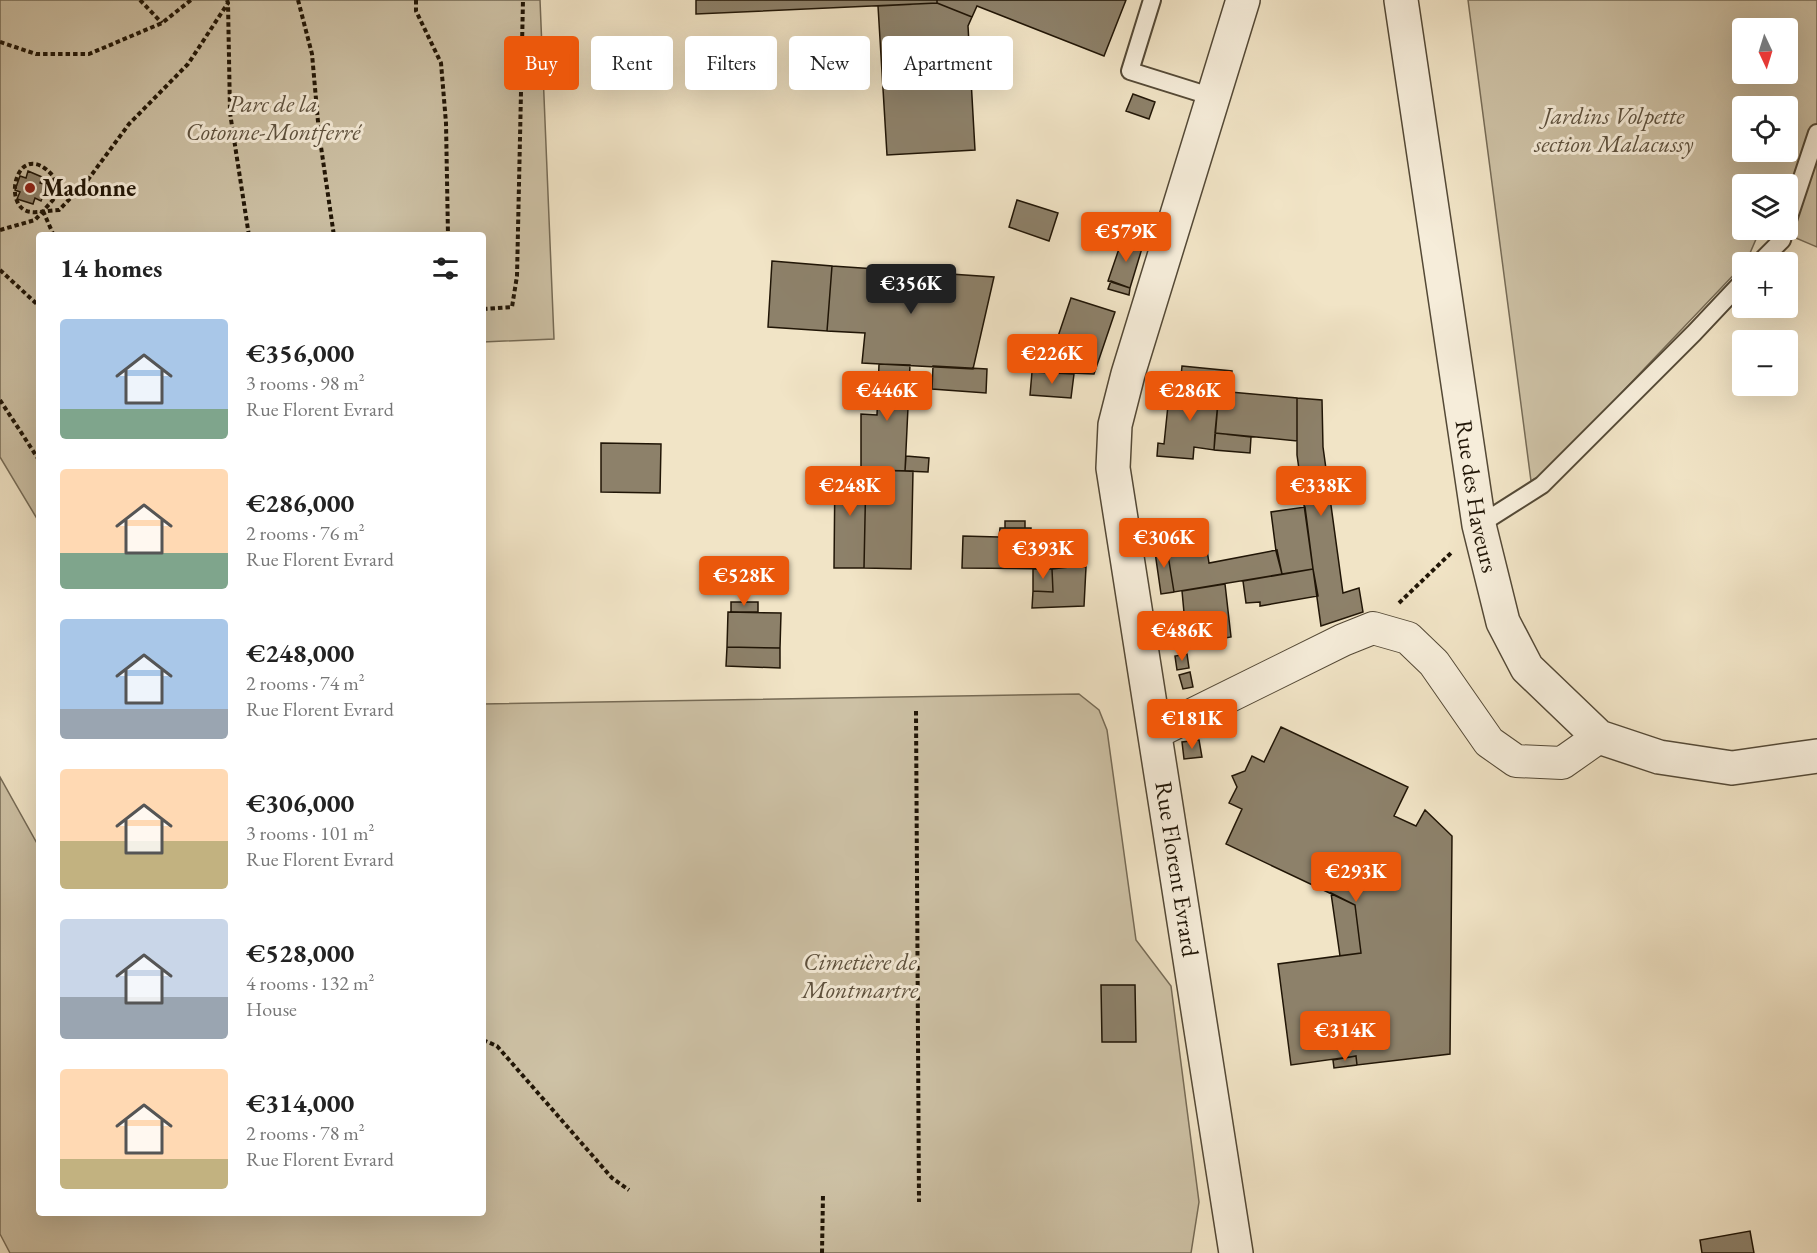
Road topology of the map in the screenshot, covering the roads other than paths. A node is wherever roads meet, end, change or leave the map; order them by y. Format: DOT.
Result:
graph roads {
  1 [pos="1152,0"];
  2 [pos="1243,0"];
  3 [pos="1401,0"];
  4 [pos="1213,97"];
  5 [pos="1817,133"];
  6 [pos="1798,190"];
  7 [pos="1782,240"];
  8 [pos="1770,252"];
  9 [pos="1732,293"];
  10 [pos="1479,525"];
  11 [pos="1155,733"];
  12 [pos="1599,737"];
  13 [pos="1817,756"];
  14 [pos="1231,1246"];
  1 -- 4 [label="lane"];
  2 -- 4 [label="street, Rue Florent Evrard"];
  3 -- 10 [label="street, Rue des Haveurs"];
  4 -- 11 [label="street, Rue Florent Evrard"];
  5 -- 6 [label="lane"];
  7 -- 8 [label="lane"];
  9 -- 10 [label="lane"];
  10 -- 12 [label="street, Rue des Haveurs"];
  11 -- 12 [label="street"];
  11 -- 14 [label="street, Rue Florent Evrard"];
  12 -- 13 [label="street, Rue des Haveurs"];
}
